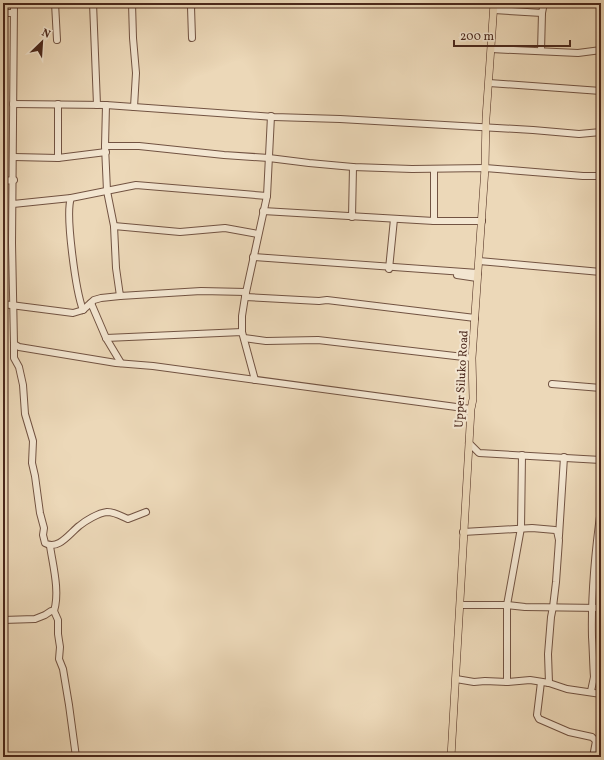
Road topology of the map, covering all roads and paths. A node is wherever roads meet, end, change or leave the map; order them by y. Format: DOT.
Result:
graph roads {
  1 [pos="14,3"];
  2 [pos="55,3"];
  3 [pos="93,3"];
  4 [pos="132,3"];
  5 [pos="202,3"];
  6 [pos="544,3"];
  7 [pos="494,7"];
  8 [pos="3,13"];
  9 [pos="14,13"];
  10 [pos="542,13"];
  11 [pos="192,38"];
  12 [pos="56,40"];
  13 [pos="491,49"];
  14 [pos="601,50"];
  15 [pos="541,51"];
  16 [pos="489,83"];
  17 [pos="601,91"];
  18 [pos="13,104"];
  19 [pos="58,104"];
  20 [pos="97,105"];
  21 [pos="106,105"];
  22 [pos="134,107"];
  23 [pos="271,116"];
  24 [pos="485,127"];
  25 [pos="601,132"];
  26 [pos="106,149"];
  27 [pos="14,157"];
  28 [pos="58,158"];
  29 [pos="269,158"];
  30 [pos="353,166"];
  31 [pos="485,168"];
  32 [pos="434,170"];
  33 [pos="601,176"];
  34 [pos="14,180"];
  35 [pos="3,182"];
  36 [pos="107,191"];
  37 [pos="267,196"];
  38 [pos="71,198"];
  39 [pos="13,204"];
  40 [pos="263,211"];
  41 [pos="352,217"];
  42 [pos="395,219"];
  43 [pos="434,221"];
  44 [pos="482,221"];
  45 [pos="114,226"];
  46 [pos="258,234"];
  47 [pos="252,257"];
  48 [pos="478,261"];
  49 [pos="312,264"];
  50 [pos="390,268"];
  51 [pos="601,272"];
  52 [pos="477,276"];
  53 [pos="245,295"];
  54 [pos="120,296"];
  55 [pos="91,303"];
  56 [pos="3,304"];
  57 [pos="13,305"];
  58 [pos="83,310"];
  59 [pos="475,318"];
  60 [pos="243,335"];
  61 [pos="106,338"];
  62 [pos="14,344"];
  63 [pos="472,358"];
  64 [pos="121,363"];
  65 [pos="255,380"];
  66 [pos="552,384"];
  67 [pos="601,388"];
  68 [pos="471,409"];
  69 [pos="469,443"];
  70 [pos="479,453"];
  71 [pos="522,455"];
  72 [pos="564,457"];
  73 [pos="601,460"];
  74 [pos="468,462"];
  75 [pos="601,509"];
  76 [pos="146,512"];
  77 [pos="520,528"];
  78 [pos="463,532"];
  79 [pos="559,540"];
  80 [pos="50,546"];
  81 [pos="460,605"];
  82 [pos="507,605"];
  83 [pos="553,607"];
  84 [pos="592,608"];
  85 [pos="601,608"];
  86 [pos="54,611"];
  87 [pos="3,620"];
  88 [pos="601,674"];
  89 [pos="594,677"];
  90 [pos="456,679"];
  91 [pos="507,682"];
  92 [pos="541,682"];
  93 [pos="549,683"];
  94 [pos="591,691"];
  95 [pos="601,694"];
  96 [pos="76,757"];
  97 [pos="451,757"];
  98 [pos="594,757"];
  1 -- 9 [label="street"];
  2 -- 12 [label="street"];
  3 -- 20 [label="street"];
  4 -- 22 [label="street"];
  5 -- 11 [label="street"];
  6 -- 10 [label="street"];
  7 -- 10 [label="street"];
  7 -- 13 [label="main road, Upper Siluko Road"];
  8 -- 9 [label="street"];
  9 -- 18 [label="street"];
  10 -- 15 [label="street"];
  13 -- 15 [label="street"];
  13 -- 16 [label="main road, Upper Siluko Road"];
  14 -- 15 [label="street"];
  16 -- 17 [label="street"];
  16 -- 24 [label="main road, Upper Siluko Road"];
  18 -- 19 [label="street"];
  18 -- 27 [label="street"];
  19 -- 20 [label="street"];
  19 -- 28 [label="street"];
  20 -- 21 [label="street"];
  21 -- 22 [label="street"];
  21 -- 26 [label="street"];
  22 -- 23 [label="street"];
  23 -- 24 [label="street"];
  23 -- 29 [label="street"];
  24 -- 25 [label="street"];
  24 -- 31 [label="main road, Upper Siluko Road"];
  26 -- 28 [label="street"];
  26 -- 29 [label="street"];
  26 -- 36 [label="street"];
  27 -- 28 [label="street"];
  27 -- 34 [label="street"];
  29 -- 30 [label="street"];
  29 -- 37 [label="street"];
  30 -- 32 [label="street"];
  30 -- 41 [label="street"];
  31 -- 32 [label="street"];
  31 -- 33 [label="street"];
  31 -- 44 [label="main road, Upper Siluko Road"];
  32 -- 43 [label="street"];
  34 -- 35 [label="street"];
  34 -- 39 [label="street"];
  36 -- 37 [label="street"];
  36 -- 38 [label="street"];
  36 -- 45 [label="street"];
  37 -- 40 [label="street"];
  38 -- 39 [label="street"];
  38 -- 58 [label="street"];
  39 -- 57 [label="street"];
  40 -- 41 [label="street"];
  40 -- 46 [label="street"];
  41 -- 42 [label="street"];
  42 -- 43 [label="street"];
  42 -- 50 [label="street"];
  43 -- 44 [label="street"];
  44 -- 48 [label="main road, Upper Siluko Road"];
  45 -- 46 [label="street"];
  45 -- 54 [label="street"];
  46 -- 47 [label="street"];
  47 -- 50 [label="street"];
  47 -- 53 [label="street"];
  48 -- 51 [label="street"];
  48 -- 52 [label="main road, Upper Siluko Road"];
  49 -- 50 [label="street"];
  50 -- 52 [label="street"];
  52 -- 59 [label="main road, Upper Siluko Road"];
  53 -- 54 [label="street"];
  53 -- 59 [label="street"];
  53 -- 60 [label="street"];
  54 -- 55 [label="street"];
  55 -- 58 [label="street"];
  55 -- 61 [label="street"];
  56 -- 57 [label="street"];
  57 -- 58 [label="street"];
  57 -- 62 [label="street"];
  59 -- 63 [label="main road, Upper Siluko Road"];
  60 -- 61 [label="street"];
  60 -- 63 [label="street"];
  60 -- 65 [label="street"];
  61 -- 64 [label="street"];
  62 -- 64 [label="street"];
  62 -- 80 [label="street"];
  63 -- 68 [label="main road, Upper Siluko Road"];
  64 -- 65 [label="street"];
  65 -- 68 [label="street"];
  66 -- 67 [label="street"];
  68 -- 69 [label="main road, Upper Siluko Road"];
  69 -- 70 [label="street"];
  69 -- 74 [label="main road, Upper Siluko Road"];
  70 -- 71 [label="street"];
  70 -- 74 [label="street"];
  71 -- 72 [label="street"];
  71 -- 77 [label="street"];
  72 -- 73 [label="street"];
  72 -- 79 [label="street"];
  74 -- 78 [label="main road, Upper Siluko Road"];
  75 -- 84 [label="street"];
  76 -- 80 [label="street"];
  77 -- 78 [label="street"];
  77 -- 79 [label="street"];
  77 -- 82 [label="street"];
  78 -- 81 [label="main road, Upper Siluko Road"];
  79 -- 83 [label="street"];
  80 -- 86 [label="street"];
  81 -- 82 [label="street"];
  81 -- 90 [label="main road, Upper Siluko Road"];
  82 -- 83 [label="street"];
  82 -- 91 [label="street"];
  83 -- 84 [label="street"];
  83 -- 93 [label="street"];
  84 -- 85 [label="street"];
  84 -- 89 [label="street"];
  86 -- 87 [label="street"];
  86 -- 96 [label="street"];
  88 -- 89 [label="street"];
  89 -- 94 [label="street"];
  90 -- 91 [label="street"];
  90 -- 97 [label="main road, Upper Siluko Road"];
  91 -- 92 [label="street"];
  92 -- 93 [label="street"];
  92 -- 98 [label="street"];
  93 -- 94 [label="street"];
  94 -- 95 [label="street"];
}
